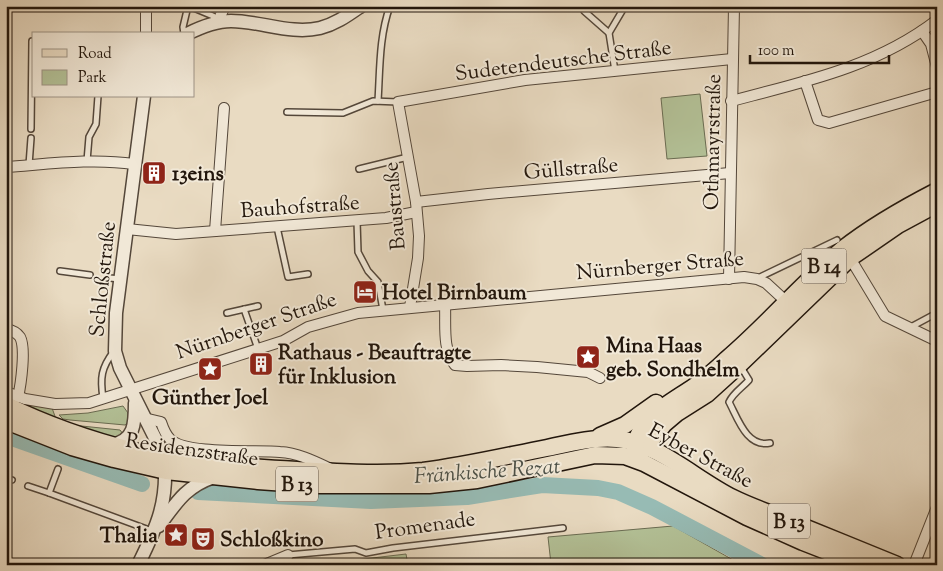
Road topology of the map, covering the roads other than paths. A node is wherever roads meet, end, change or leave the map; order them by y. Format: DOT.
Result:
graph roads {
  1 [pos="146,6"];
  2 [pos="188,6"];
  3 [pos="225,6"];
  4 [pos="361,6"];
  5 [pos="390,6"];
  6 [pos="625,6"];
  7 [pos="734,6"];
  8 [pos="584,11"];
  9 [pos="937,20"];
  10 [pos="217,23"];
  11 [pos="922,31"];
  12 [pos="146,32"];
  13 [pos="185,32"];
  14 [pos="190,32"];
  15 [pos="608,33"];
  16 [pos="732,59"];
  17 [pos="937,67"];
  18 [pos="615,72"];
  19 [pos="805,81"];
  20 [pos="937,92"];
  21 [pos="32,98"];
  22 [pos="98,98"];
  23 [pos="144,98"];
  24 [pos="731,101"];
  25 [pos="378,102"];
  26 [pos="398,102"];
  27 [pos="224,108"];
  28 [pos="287,112"];
  29 [pos="31,129"];
  30 [pos="31,138"];
  31 [pos="409,157"];
  32 [pos="87,161"];
  33 [pos="134,164"];
  34 [pos="29,165"];
  35 [pos="6,167"];
  36 [pos="359,169"];
  37 [pos="730,174"];
  38 [pos="937,191"];
  39 [pos="937,204"];
  40 [pos="416,207"];
  41 [pos="357,221"];
  42 [pos="277,227"];
  43 [pos="127,229"];
  44 [pos="215,231"];
  45 [pos="837,240"];
  46 [pos="852,262"];
  47 [pos="60,271"];
  48 [pos="308,274"];
  49 [pos="90,275"];
  50 [pos="757,278"];
  51 [pos="729,279"];
  52 [pos="258,306"];
  53 [pos="445,306"];
  54 [pos="791,306"];
  55 [pos="410,307"];
  56 [pos="244,309"];
  57 [pos="383,310"];
  58 [pos="227,312"];
  59 [pos="937,312"];
  60 [pos="908,328"];
  61 [pos="6,329"];
  62 [pos="937,341"];
  63 [pos="258,349"];
  64 [pos="114,351"];
  65 [pos="739,364"];
  66 [pos="600,378"];
  67 [pos="6,392"];
  68 [pos="132,395"];
  69 [pos="680,396"];
  70 [pos="103,398"];
  71 [pos="12,401"];
  72 [pos="144,418"];
  73 [pos="670,419"];
  74 [pos="6,421"];
  75 [pos="594,439"];
  76 [pos="770,443"];
  77 [pos="111,445"];
  78 [pos="637,453"];
  79 [pos="165,463"];
  80 [pos="58,469"];
  81 [pos="684,470"];
  82 [pos="338,472"];
  83 [pos="215,477"];
  84 [pos="28,486"];
  85 [pos="49,493"];
  86 [pos="937,507"];
  87 [pos="563,528"];
  88 [pos="155,532"];
  89 [pos="288,555"];
  90 [pos="138,565"];
  91 [pos="264,565"];
  92 [pos="862,565"];
  93 [pos="897,565"];
  94 [pos="914,565"];
  1 -- 12 [label="street"];
  2 -- 10 [label="lane"];
  2 -- 13 [label="lane"];
  3 -- 10 [label="street"];
  4 -- 10 [label="street"];
  5 -- 25 [label="lane"];
  6 -- 15 [label="lane"];
  7 -- 16 [label="street, Othmayrstraße"];
  8 -- 15 [label="lane"];
  9 -- 11 [label="street"];
  10 -- 14 [label="street"];
  11 -- 17 [label="street"];
  11 -- 19 [label="street"];
  15 -- 18 [label="lane"];
  16 -- 18 [label="street, Sudetendeutsche Straße"];
  16 -- 24 [label="street, Othmayrstraße"];
  18 -- 26 [label="street, Sudetendeutsche Straße"];
  19 -- 20 [label="street"];
  19 -- 24 [label="street"];
  21 -- 29 [label="lane"];
  22 -- 32 [label="lane"];
  23 -- 33 [label="street, Schloßstraße"];
  24 -- 37 [label="street, Othmayrstraße"];
  25 -- 26 [label="lane"];
  25 -- 28 [label="lane"];
  26 -- 31 [label="street, Baustraße"];
  27 -- 44 [label="street, Bauhofstraße"];
  30 -- 34 [label="lane"];
  31 -- 36 [label="lane"];
  31 -- 40 [label="street, Baustraße"];
  32 -- 33 [label="street"];
  32 -- 34 [label="street"];
  33 -- 43 [label="street, Schloßstraße"];
  34 -- 35 [label="street"];
  37 -- 40 [label="street, Güllstraße"];
  37 -- 51 [label="street, Othmayrstraße"];
  38 -- 54 [label="main road, B 14"];
  39 -- 46 [label="main road, B 14"];
  40 -- 41 [label="street, Bauhofstraße"];
  40 -- 55 [label="street, Baustraße"];
  41 -- 42 [label="street, Bauhofstraße"];
  41 -- 57 [label="lane"];
  42 -- 44 [label="street, Bauhofstraße"];
  42 -- 48 [label="lane"];
  43 -- 44 [label="street, Bauhofstraße"];
  43 -- 64 [label="street, Schloßstraße"];
  45 -- 50 [label="lane, Nürnberger Straße"];
  46 -- 54 [label="main road, B 14"];
  46 -- 60 [label="street"];
  47 -- 49 [label="lane"];
  50 -- 51 [label="street, Nürnberger Straße"];
  50 -- 54 [label="street, Nürnberger Straße"];
  51 -- 53 [label="street, Nürnberger Straße"];
  52 -- 56 [label="lane"];
  53 -- 55 [label="street, Nürnberger Straße"];
  53 -- 66 [label="street"];
  54 -- 65 [label="main road, B 14"];
  54 -- 69 [label="main road, B 14"];
  55 -- 57 [label="street, Nürnberger Straße"];
  56 -- 58 [label="lane"];
  56 -- 63 [label="lane"];
  57 -- 63 [label="street, Nürnberger Straße"];
  59 -- 60 [label="lane"];
  60 -- 62 [label="street"];
  61 -- 71 [label="street"];
  63 -- 68 [label="street, Nürnberger Straße"];
  64 -- 68 [label="street, Schloßstraße"];
  64 -- 70 [label="lane"];
  65 -- 73 [label="main road, B 14"];
  65 -- 76 [label="lane"];
  67 -- 71 [label="street, Nürnberger Straße"];
  68 -- 70 [label="street, Nürnberger Straße"];
  68 -- 72 [label="street, Schloßstraße"];
  68 -- 77 [label="street"];
  69 -- 75 [label="main road, B 14"];
  69 -- 78 [label="main road, B 14"];
  70 -- 71 [label="street, Nürnberger Straße"];
  71 -- 77 [label="main road, Residenzstraße / B 13"];
  72 -- 79 [label="street, Schloßstraße"];
  72 -- 82 [label="street"];
  73 -- 78 [label="main road, B 14"];
  73 -- 81 [label="main road, B 13"];
  74 -- 79 [label="main road, Residenzstraße / B 13"];
  75 -- 78 [label="main road, Eyber Straße / B 13"];
  75 -- 82 [label="main road, Residenzstraße / B 13"];
  77 -- 79 [label="main road, Residenzstraße / B 13"];
  78 -- 81 [label="main road, Eyber Straße / B 13"];
  78 -- 83 [label="main road, Residenzstraße / B 13"];
  78 -- 92 [label="main road, Eyber Straße / B 13"];
  79 -- 82 [label="main road, Residenzstraße / B 13"];
  79 -- 83 [label="main road, Residenzstraße / B 13"];
  79 -- 88 [label="street"];
  80 -- 85 [label="lane"];
  81 -- 93 [label="main road, Eyber Straße / B 13"];
  83 -- 88 [label="street"];
  84 -- 85 [label="lane"];
  85 -- 88 [label="lane"];
  86 -- 94 [label="street"];
  87 -- 89 [label="lane, Promenade"];
  88 -- 90 [label="street"];
  89 -- 91 [label="street, Promenade"];
}
